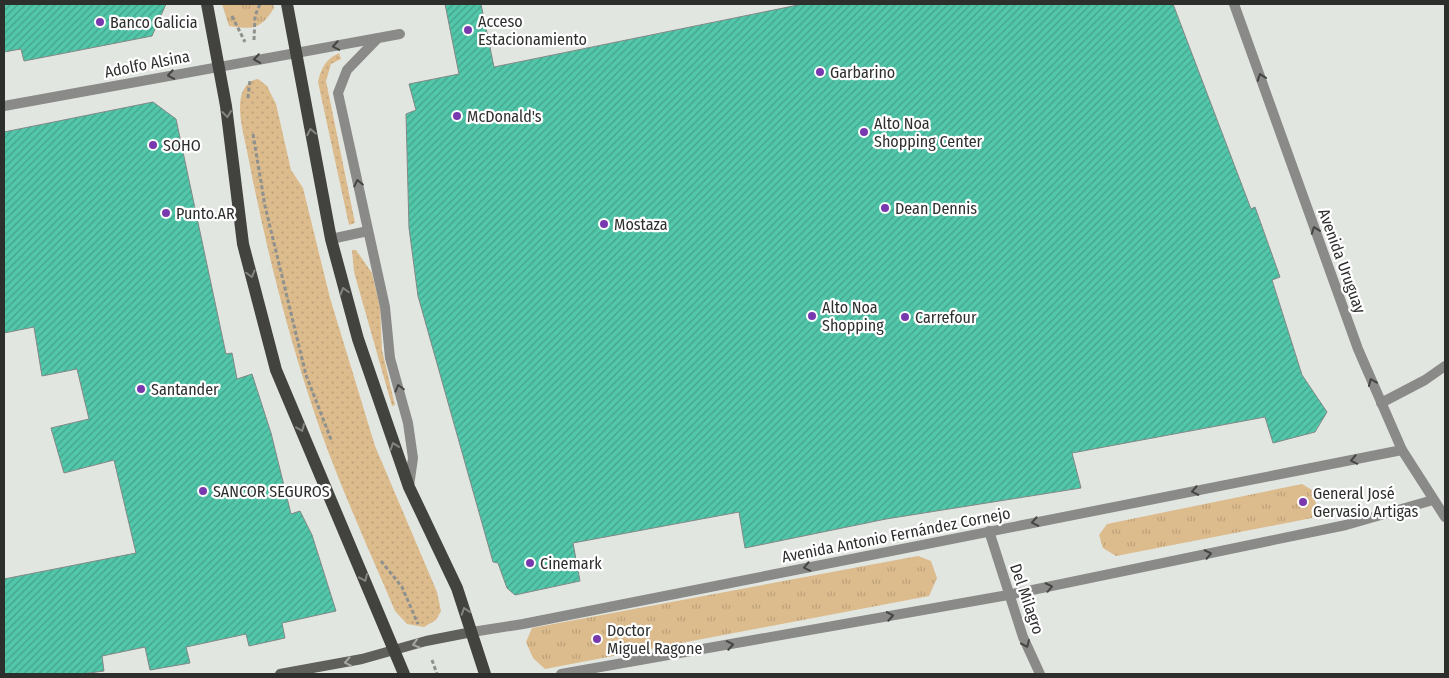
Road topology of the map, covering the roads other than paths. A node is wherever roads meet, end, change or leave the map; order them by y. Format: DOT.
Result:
graph roads {
  1 [pos="207,4"];
  2 [pos="287,4"];
  3 [pos="1234,4"];
  4 [pos="400,34"];
  5 [pos="376,39"];
  6 [pos="296,53"];
  7 [pos="219,66"];
  8 [pos="4,106"];
  9 [pos="368,231"];
  10 [pos="331,240"];
  11 [pos="1445,366"];
  12 [pos="1381,403"];
  13 [pos="1402,450"];
  14 [pos="409,487"];
  15 [pos="1433,500"];
  16 [pos="1445,517"];
  17 [pos="989,531"];
  18 [pos="1008,595"];
  19 [pos="472,632"];
  20 [pos="395,650"];
  21 [pos="280,674"];
  22 [pos="404,674"];
  23 [pos="485,674"];
  24 [pos="561,674"];
  25 [pos="1040,674"];
  1 -- 7 [label="main road"];
  2 -- 6 [label="main road"];
  12 -- 3 [label="street, Avenida Uruguay, one-way"];
  4 -- 5 [label="street, Adolfo Alsina"];
  5 -- 6 [label="street, Adolfo Alsina, one-way"];
  9 -- 5 [label="street, one-way"];
  6 -- 7 [label="street, Adolfo Alsina, one-way"];
  10 -- 6 [label="main road, one-way"];
  7 -- 8 [label="street, Adolfo Alsina, one-way"];
  7 -- 20 [label="main road, one-way"];
  9 -- 10 [label="street"];
  14 -- 9 [label="street, one-way"];
  14 -- 10 [label="main road, one-way"];
  11 -- 12 [label="street"];
  12 -- 13 [label="street, Avenida Uruguay"];
  13 -- 15 [label="street, Avenida Uruguay"];
  13 -- 17 [label="street, Avenida Antonio Fernández Cornejo, one-way"];
  19 -- 14 [label="main road, one-way"];
  15 -- 16 [label="street, Avenida Uruguay"];
  18 -- 15 [label="street, one-way"];
  17 -- 18 [label="street, Del Milagro"];
  17 -- 19 [label="street, Avenida Antonio Fernández Cornejo, one-way"];
  24 -- 18 [label="street, one-way"];
  18 -- 25 [label="street, Del Milagro, one-way"];
  19 -- 20 [label="main road, Avenida Antonio Fernández Cornejo, one-way"];
  19 -- 23 [label="main road"];
  20 -- 21 [label="main road, Avenida Antonio Fernández Cornejo, one-way"];
  20 -- 22 [label="main road"];
}
